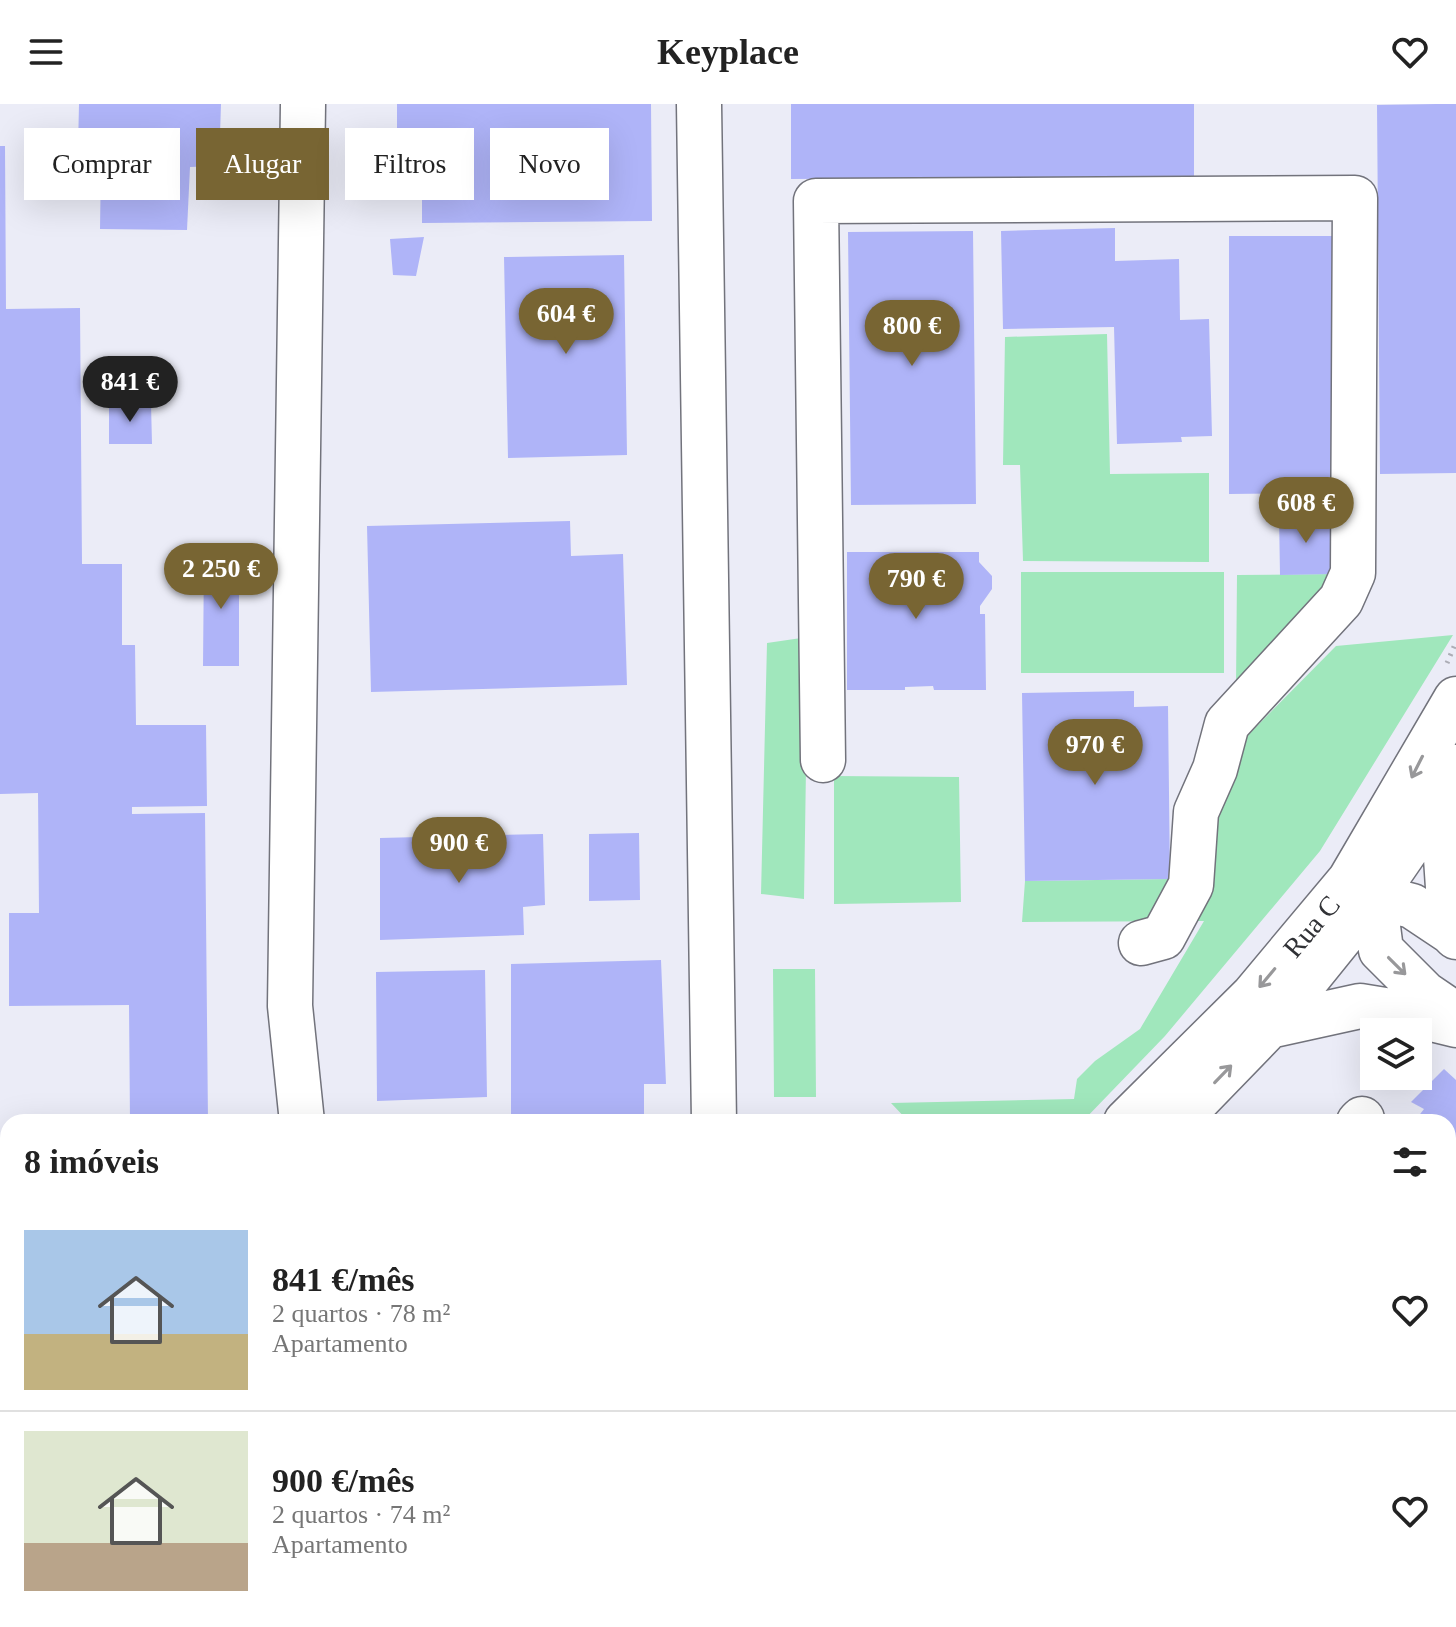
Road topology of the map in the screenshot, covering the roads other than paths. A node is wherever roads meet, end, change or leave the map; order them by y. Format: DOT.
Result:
graph roads {
  1 [pos="303,104"];
  2 [pos="699,104"];
  3 [pos="1456,699"];
  4 [pos="823,760"];
  5 [pos="1452,778"];
  6 [pos="1362,888"];
  7 [pos="1454,934"];
  8 [pos="1141,943"];
  9 [pos="1456,1015"];
  10 [pos="1456,1025"];
  11 [pos="1269,1026"];
  12 [pos="301,1114"];
  13 [pos="714,1114"];
  14 [pos="1134,1114"];
  15 [pos="1184,1114"];
  1 -- 12 [label="street"];
  2 -- 13 [label="street"];
  3 -- 6 [label="street, Rua C, one-way"];
  4 -- 8 [label="street"];
  5 -- 6 [label="street, Rua C"];
  5 -- 7 [label="street"];
  6 -- 7 [label="street"];
  6 -- 9 [label="street, one-way"];
  6 -- 11 [label="street, Rua C"];
  6 -- 14 [label="street, Rua C, one-way"];
  10 -- 11 [label="street"];
  15 -- 11 [label="street, Rua C, one-way"];
}
